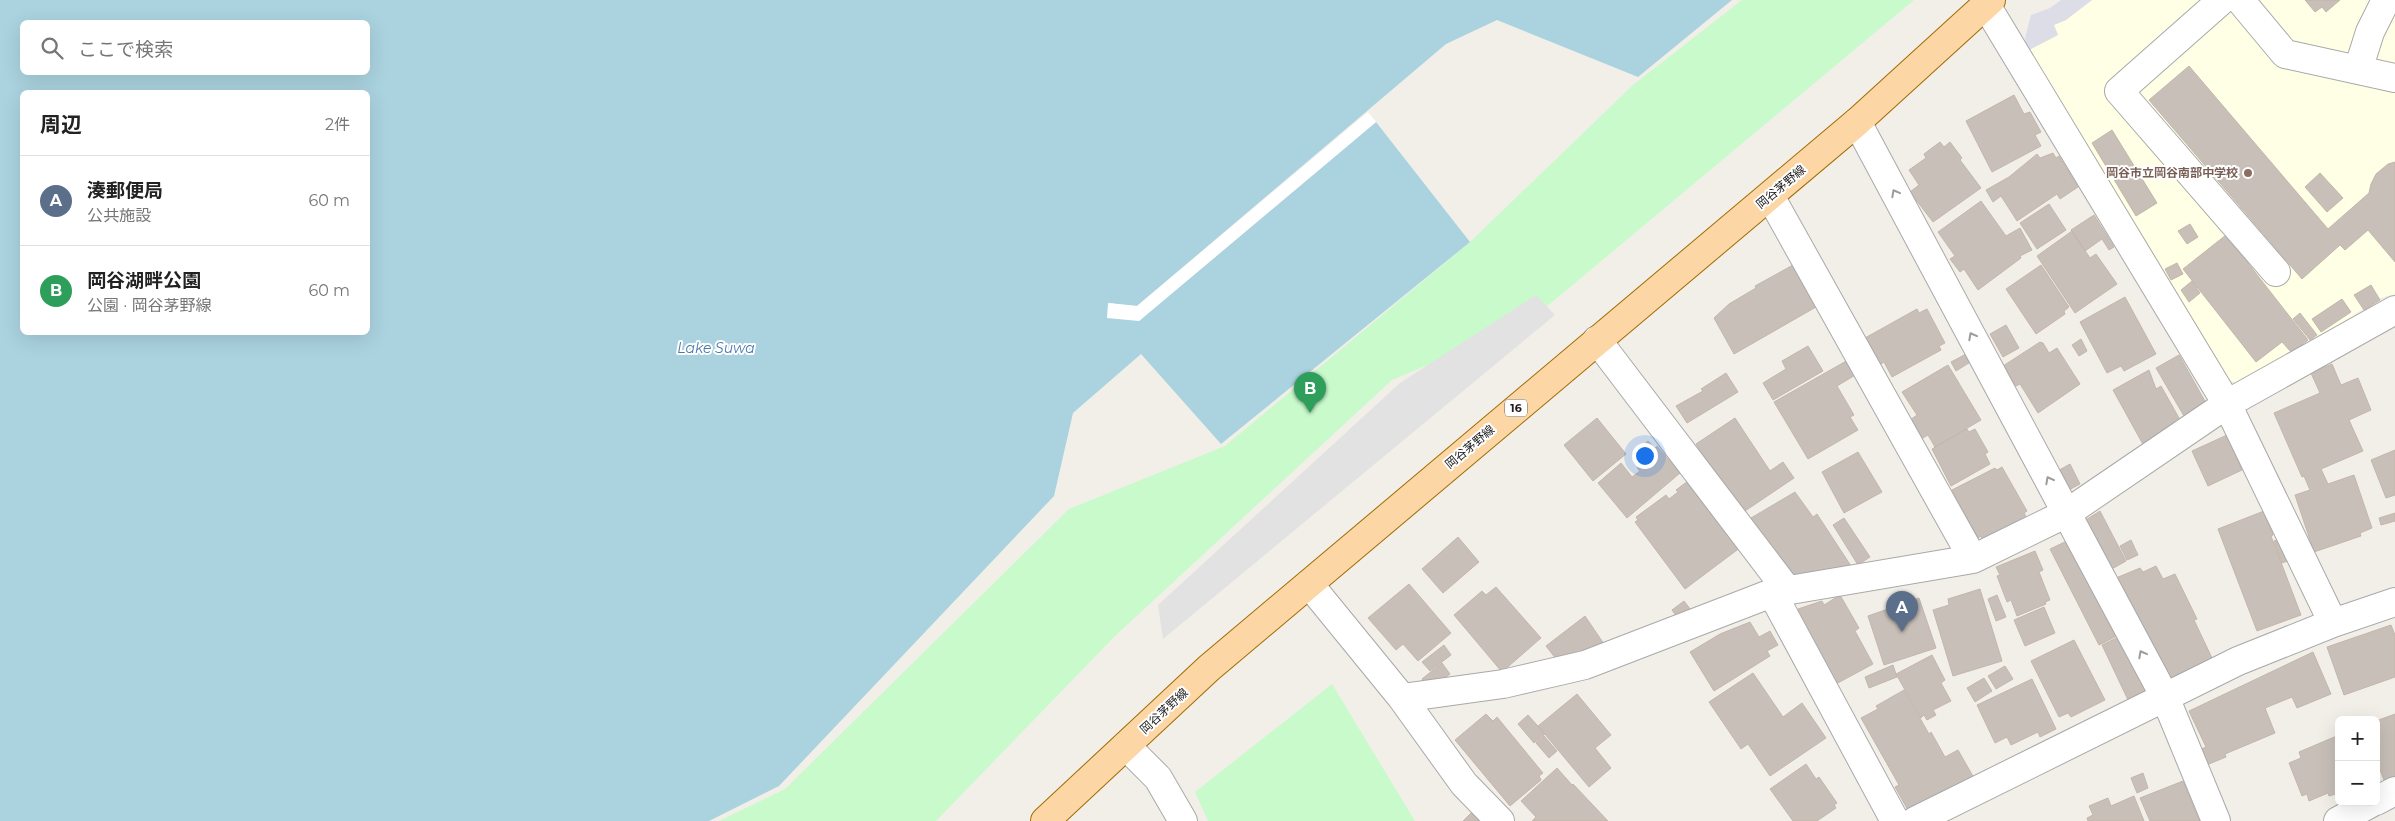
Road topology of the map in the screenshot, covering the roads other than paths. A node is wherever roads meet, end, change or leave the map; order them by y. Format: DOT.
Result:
graph roads {
  1 [pos="2222,0"];
  2 [pos="2240,0"];
  3 [pos="2386,0"];
  4 [pos="1988,2"];
  5 [pos="2358,70"];
  6 [pos="2395,78"];
  7 [pos="1858,122"];
  8 [pos="1770,196"];
  9 [pos="2276,272"];
  10 [pos="2395,310"];
  11 [pos="1597,340"];
  12 [pos="2226,404"];
  13 [pos="2067,513"];
  14 [pos="1973,558"];
  15 [pos="1310,584"];
  16 [pos="1780,592"];
  17 [pos="2395,602"];
  18 [pos="2333,623"];
  19 [pos="2165,697"];
  20 [pos="1402,698"];
  21 [pos="1126,746"];
  22 [pos="2395,791"];
  23 [pos="2380,798"];
  24 [pos="2366,806"];
  25 [pos="1045,821"];
  26 [pos="1183,821"];
  27 [pos="1500,821"];
  28 [pos="1895,821"];
  29 [pos="1915,821"];
  30 [pos="2216,821"];
  31 [pos="2338,821"];
  1 -- 9 [label="street"];
  2 -- 5 [label="street"];
  3 -- 5 [label="street"];
  4 -- 7 [label="main road, 岡谷茅野線 / 16"];
  4 -- 12 [label="street"];
  5 -- 6 [label="street"];
  7 -- 8 [label="main road, 岡谷茅野線 / 16"];
  13 -- 7 [label="street, one-way"];
  8 -- 11 [label="main road, 岡谷茅野線 / 16"];
  8 -- 14 [label="street"];
  10 -- 12 [label="street"];
  11 -- 15 [label="main road, 岡谷茅野線 / 16"];
  11 -- 16 [label="street"];
  12 -- 13 [label="street"];
  12 -- 18 [label="street"];
  13 -- 14 [label="street"];
  19 -- 13 [label="street, one-way"];
  14 -- 16 [label="street"];
  15 -- 20 [label="street"];
  15 -- 21 [label="main road, 岡谷茅野線 / 16"];
  16 -- 20 [label="street"];
  16 -- 28 [label="street"];
  17 -- 18 [label="street"];
  18 -- 19 [label="street"];
  19 -- 29 [label="street"];
  19 -- 30 [label="street"];
  20 -- 27 [label="street"];
  21 -- 25 [label="main road, 岡谷茅野線 / 16"];
  21 -- 26 [label="street"];
  22 -- 23 [label="street"];
  24 -- 31 [label="street"];
}
